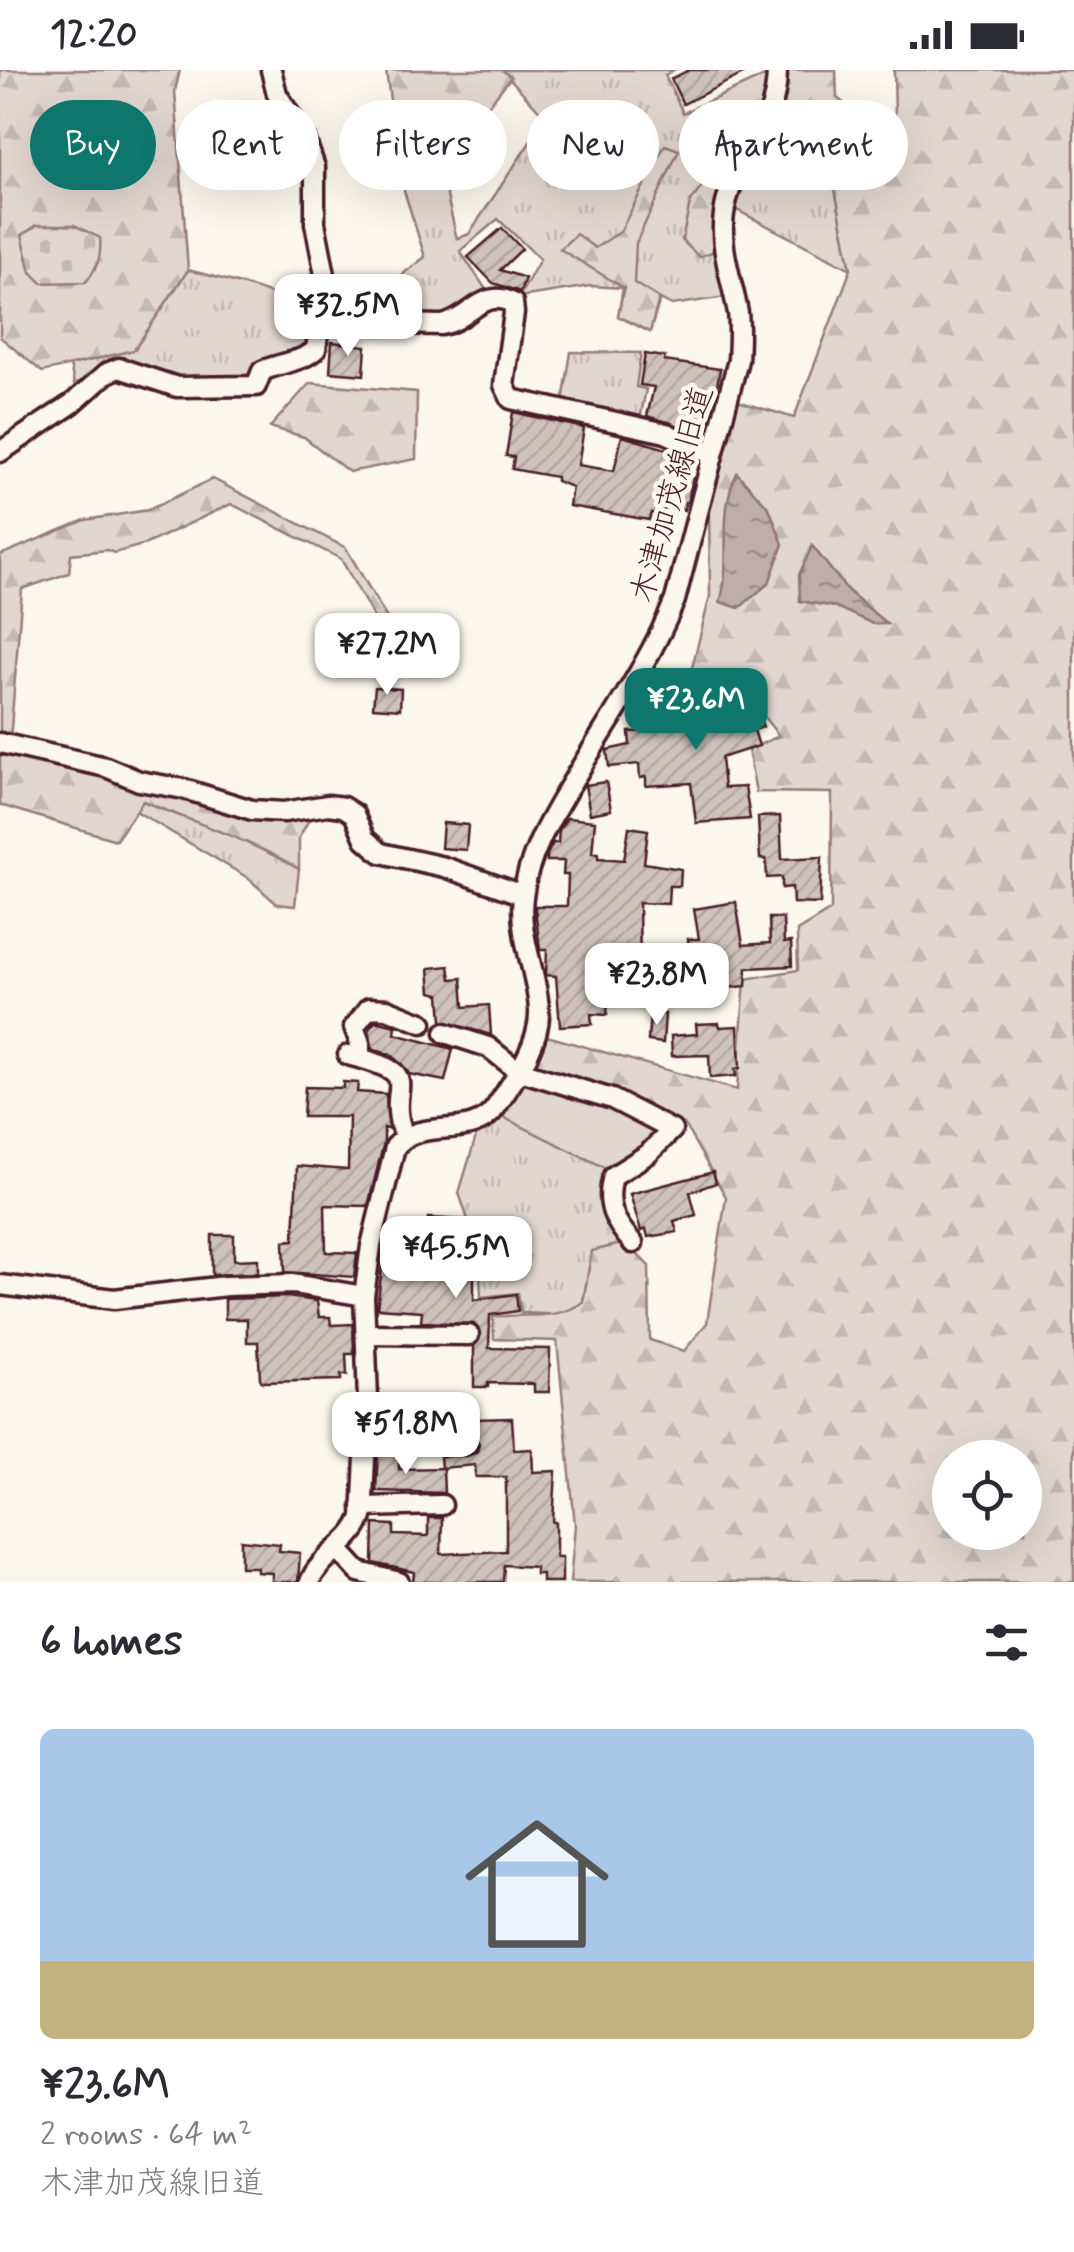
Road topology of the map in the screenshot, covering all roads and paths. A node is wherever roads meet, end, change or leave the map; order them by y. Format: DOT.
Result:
graph roads {
  1 [pos="271,70"];
  2 [pos="777,70"];
  3 [pos="321,320"];
  4 [pos="0,452"];
  5 [pos="711,454"];
  6 [pos="0,744"];
  7 [pos="523,895"];
  8 [pos="422,1023"];
  9 [pos="445,1033"];
  10 [pos="517,1070"];
  11 [pos="404,1136"];
  12 [pos="634,1243"];
  13 [pos="0,1286"];
  14 [pos="364,1296"];
  15 [pos="365,1334"];
  16 [pos="469,1335"];
  17 [pos="366,1438"];
  18 [pos="467,1444"];
  19 [pos="442,1505"];
  20 [pos="362,1507"];
  21 [pos="338,1549"];
  22 [pos="354,1574"];
  23 [pos="310,1582"];
  24 [pos="399,1582"];
  1 -- 3 [label="street"];
  2 -- 5 [label="street, 木津加茂線旧道"];
  3 -- 4 [label="street"];
  3 -- 5 [label="street"];
  5 -- 7 [label="street, 木津加茂線旧道"];
  6 -- 7 [label="street"];
  7 -- 10 [label="street, 木津加茂線旧道"];
  8 -- 11 [label="street"];
  9 -- 10 [label="street"];
  10 -- 11 [label="street, 木津加茂線旧道"];
  10 -- 12 [label="street"];
  11 -- 14 [label="street"];
  13 -- 14 [label="street"];
  14 -- 15 [label="street"];
  15 -- 16 [label="street"];
  15 -- 17 [label="street"];
  17 -- 18 [label="street"];
  17 -- 20 [label="street"];
  19 -- 20 [label="street"];
  20 -- 21 [label="street"];
  21 -- 22 [label="street"];
  21 -- 23 [label="street"];
  22 -- 24 [label="street"];
}
